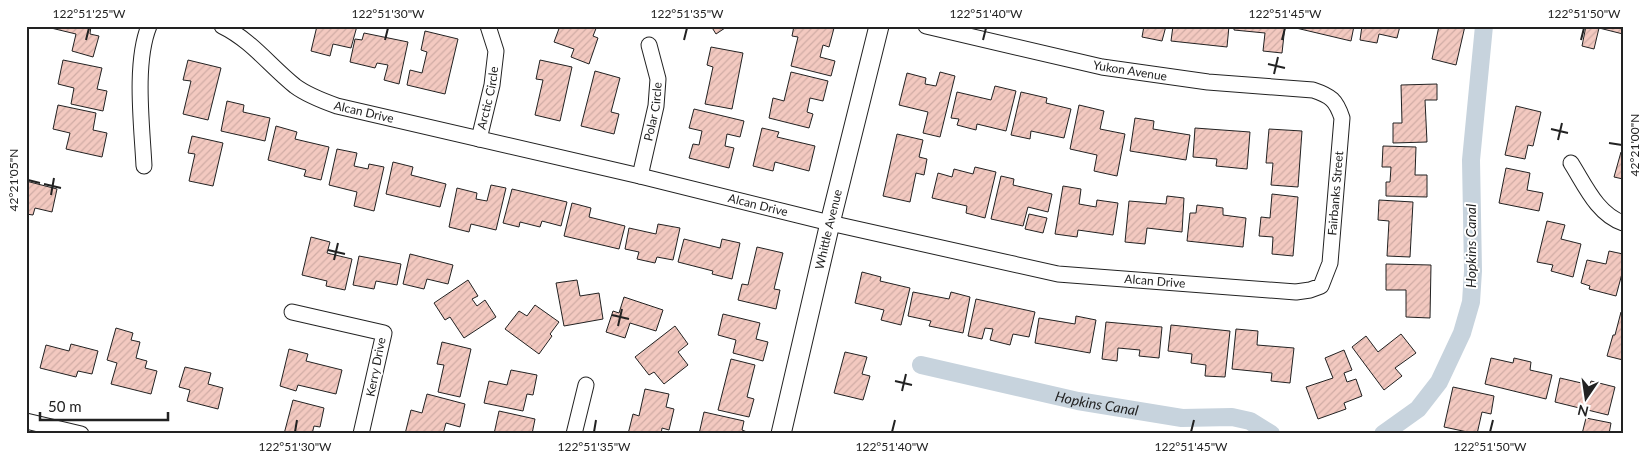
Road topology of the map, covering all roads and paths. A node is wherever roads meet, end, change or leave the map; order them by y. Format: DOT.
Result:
graph roads {
  1 [pos="149,26"];
  2 [pos="222,26"];
  3 [pos="488,26"];
  4 [pos="879,26"];
  5 [pos="926,26"];
  6 [pos="649,45"];
  7 [pos="1335,101"];
  8 [pos="479,139"];
  9 [pos="1571,163"];
  10 [pos="144,166"];
  11 [pos="640,176"];
  12 [pos="830,223"];
  13 [pos="1623,223"];
  14 [pos="1321,286"];
  15 [pos="292,312"];
  16 [pos="586,385"];
  17 [pos="26,421"];
  18 [pos="81,434"];
  19 [pos="361,434"];
  20 [pos="574,434"];
  21 [pos="781,434"];
  1 -- 10 [label="street"];
  2 -- 8 [label="street, Alcan Drive"];
  3 -- 8 [label="street, Arctic Circle"];
  4 -- 12 [label="street, Whittle Avenue"];
  5 -- 7 [label="street, Yukon Avenue"];
  6 -- 11 [label="street, Polar Circle"];
  7 -- 14 [label="street, Fairbanks Street"];
  8 -- 11 [label="street, Alcan Drive"];
  9 -- 13 [label="street"];
  11 -- 12 [label="street, Alcan Drive"];
  12 -- 14 [label="street, Alcan Drive"];
  12 -- 21 [label="street, Whittle Avenue"];
  15 -- 19 [label="street, Kerry Drive"];
  16 -- 20 [label="street"];
  17 -- 18 [label="street"];
}
